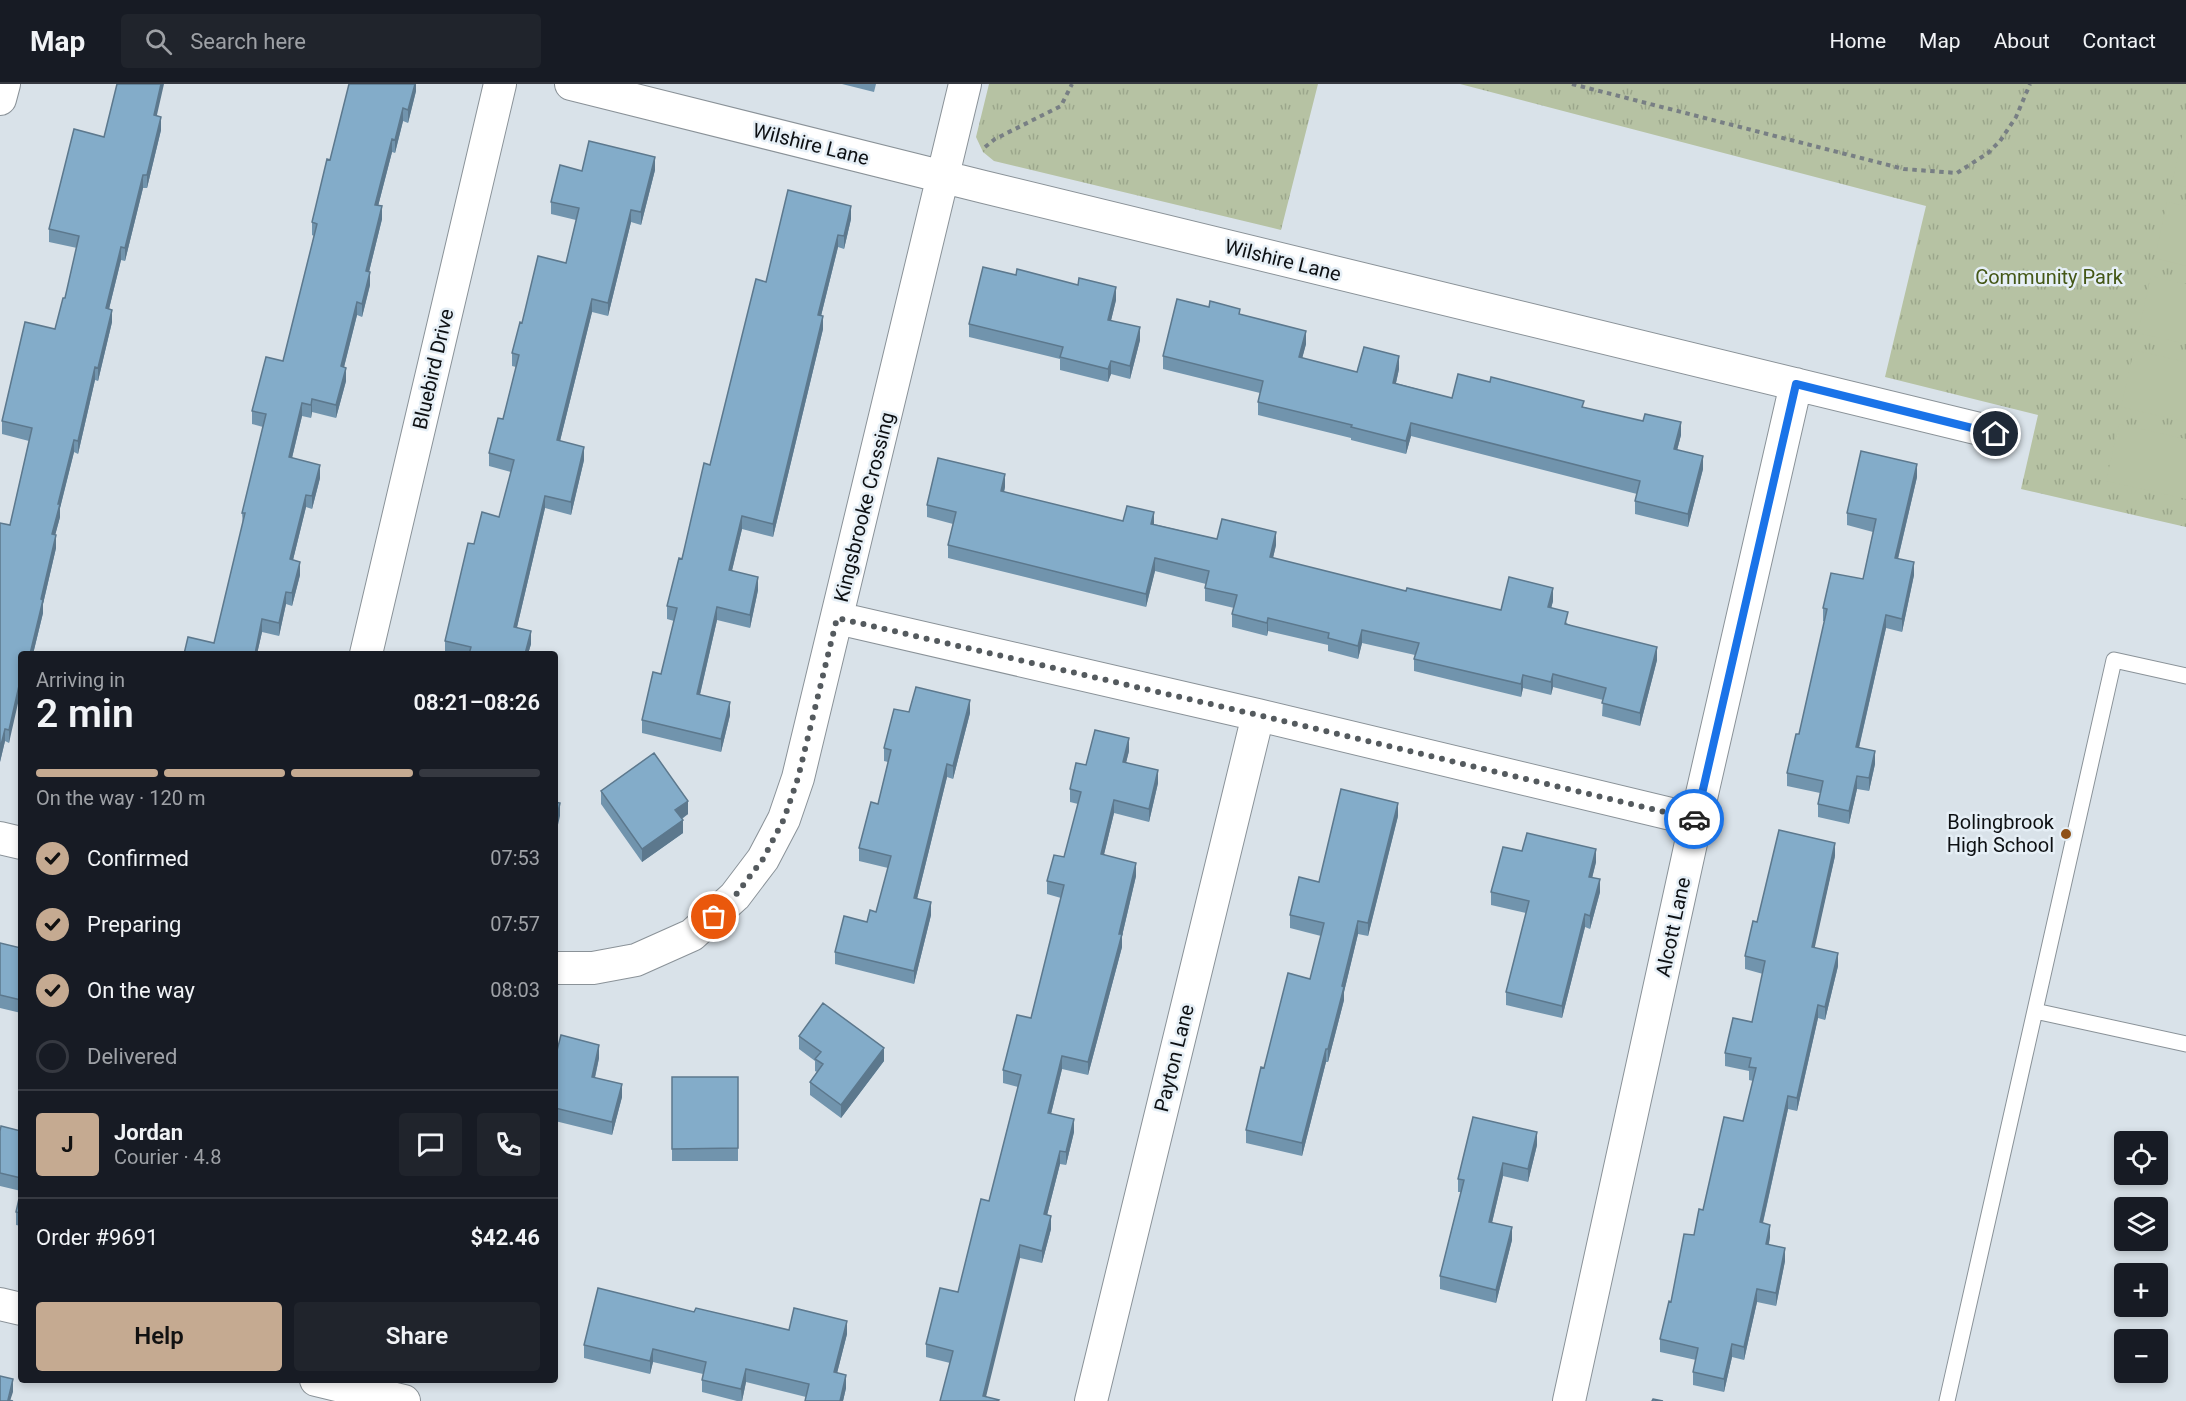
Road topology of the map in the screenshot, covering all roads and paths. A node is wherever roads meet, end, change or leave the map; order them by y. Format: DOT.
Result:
graph roads {
  1 [pos="4,84"];
  2 [pos="500,84"];
  3 [pos="571,84"];
  4 [pos="965,84"];
  5 [pos="1072,84"];
  6 [pos="1572,84"];
  7 [pos="2030,84"];
  8 [pos="0,99"];
  9 [pos="943,177"];
  10 [pos="1796,384"];
  11 [pos="1996,434"];
  12 [pos="837,618"];
  13 [pos="367,651"];
  14 [pos="2186,676"];
  15 [pos="1258,715"];
  16 [pos="1696,820"];
  17 [pos="0,838"];
  18 [pos="18,842"];
  19 [pos="558,968"];
  20 [pos="2035,1011"];
  21 [pos="2186,1044"];
  22 [pos="0,1304"];
  23 [pos="18,1308"];
  24 [pos="327,1386"];
  25 [pos="404,1401"];
  26 [pos="1091,1401"];
  27 [pos="1569,1401"];
  28 [pos="1947,1401"];
  1 -- 8 [label="street"];
  2 -- 13 [label="street, Bluebird Drive"];
  3 -- 9 [label="street, Wilshire Lane"];
  4 -- 9 [label="street, Kingsbrooke Crossing"];
  5 -- 9 [label="path"];
  6 -- 7 [label="path"];
  9 -- 10 [label="street, Wilshire Lane"];
  9 -- 12 [label="street, Kingsbrooke Crossing"];
  10 -- 11 [label="street, Wilshire Lane"];
  10 -- 16 [label="street, Alcott Lane"];
  12 -- 15 [label="street"];
  12 -- 19 [label="street, Kingsbrooke Crossing"];
  14 -- 20 [label="lane"];
  15 -- 16 [label="street"];
  15 -- 26 [label="street, Payton Lane"];
  16 -- 27 [label="street, Alcott Lane"];
  17 -- 18 [label="street"];
  20 -- 21 [label="lane"];
  20 -- 28 [label="lane"];
  22 -- 23 [label="street"];
  24 -- 25 [label="street"];
}
